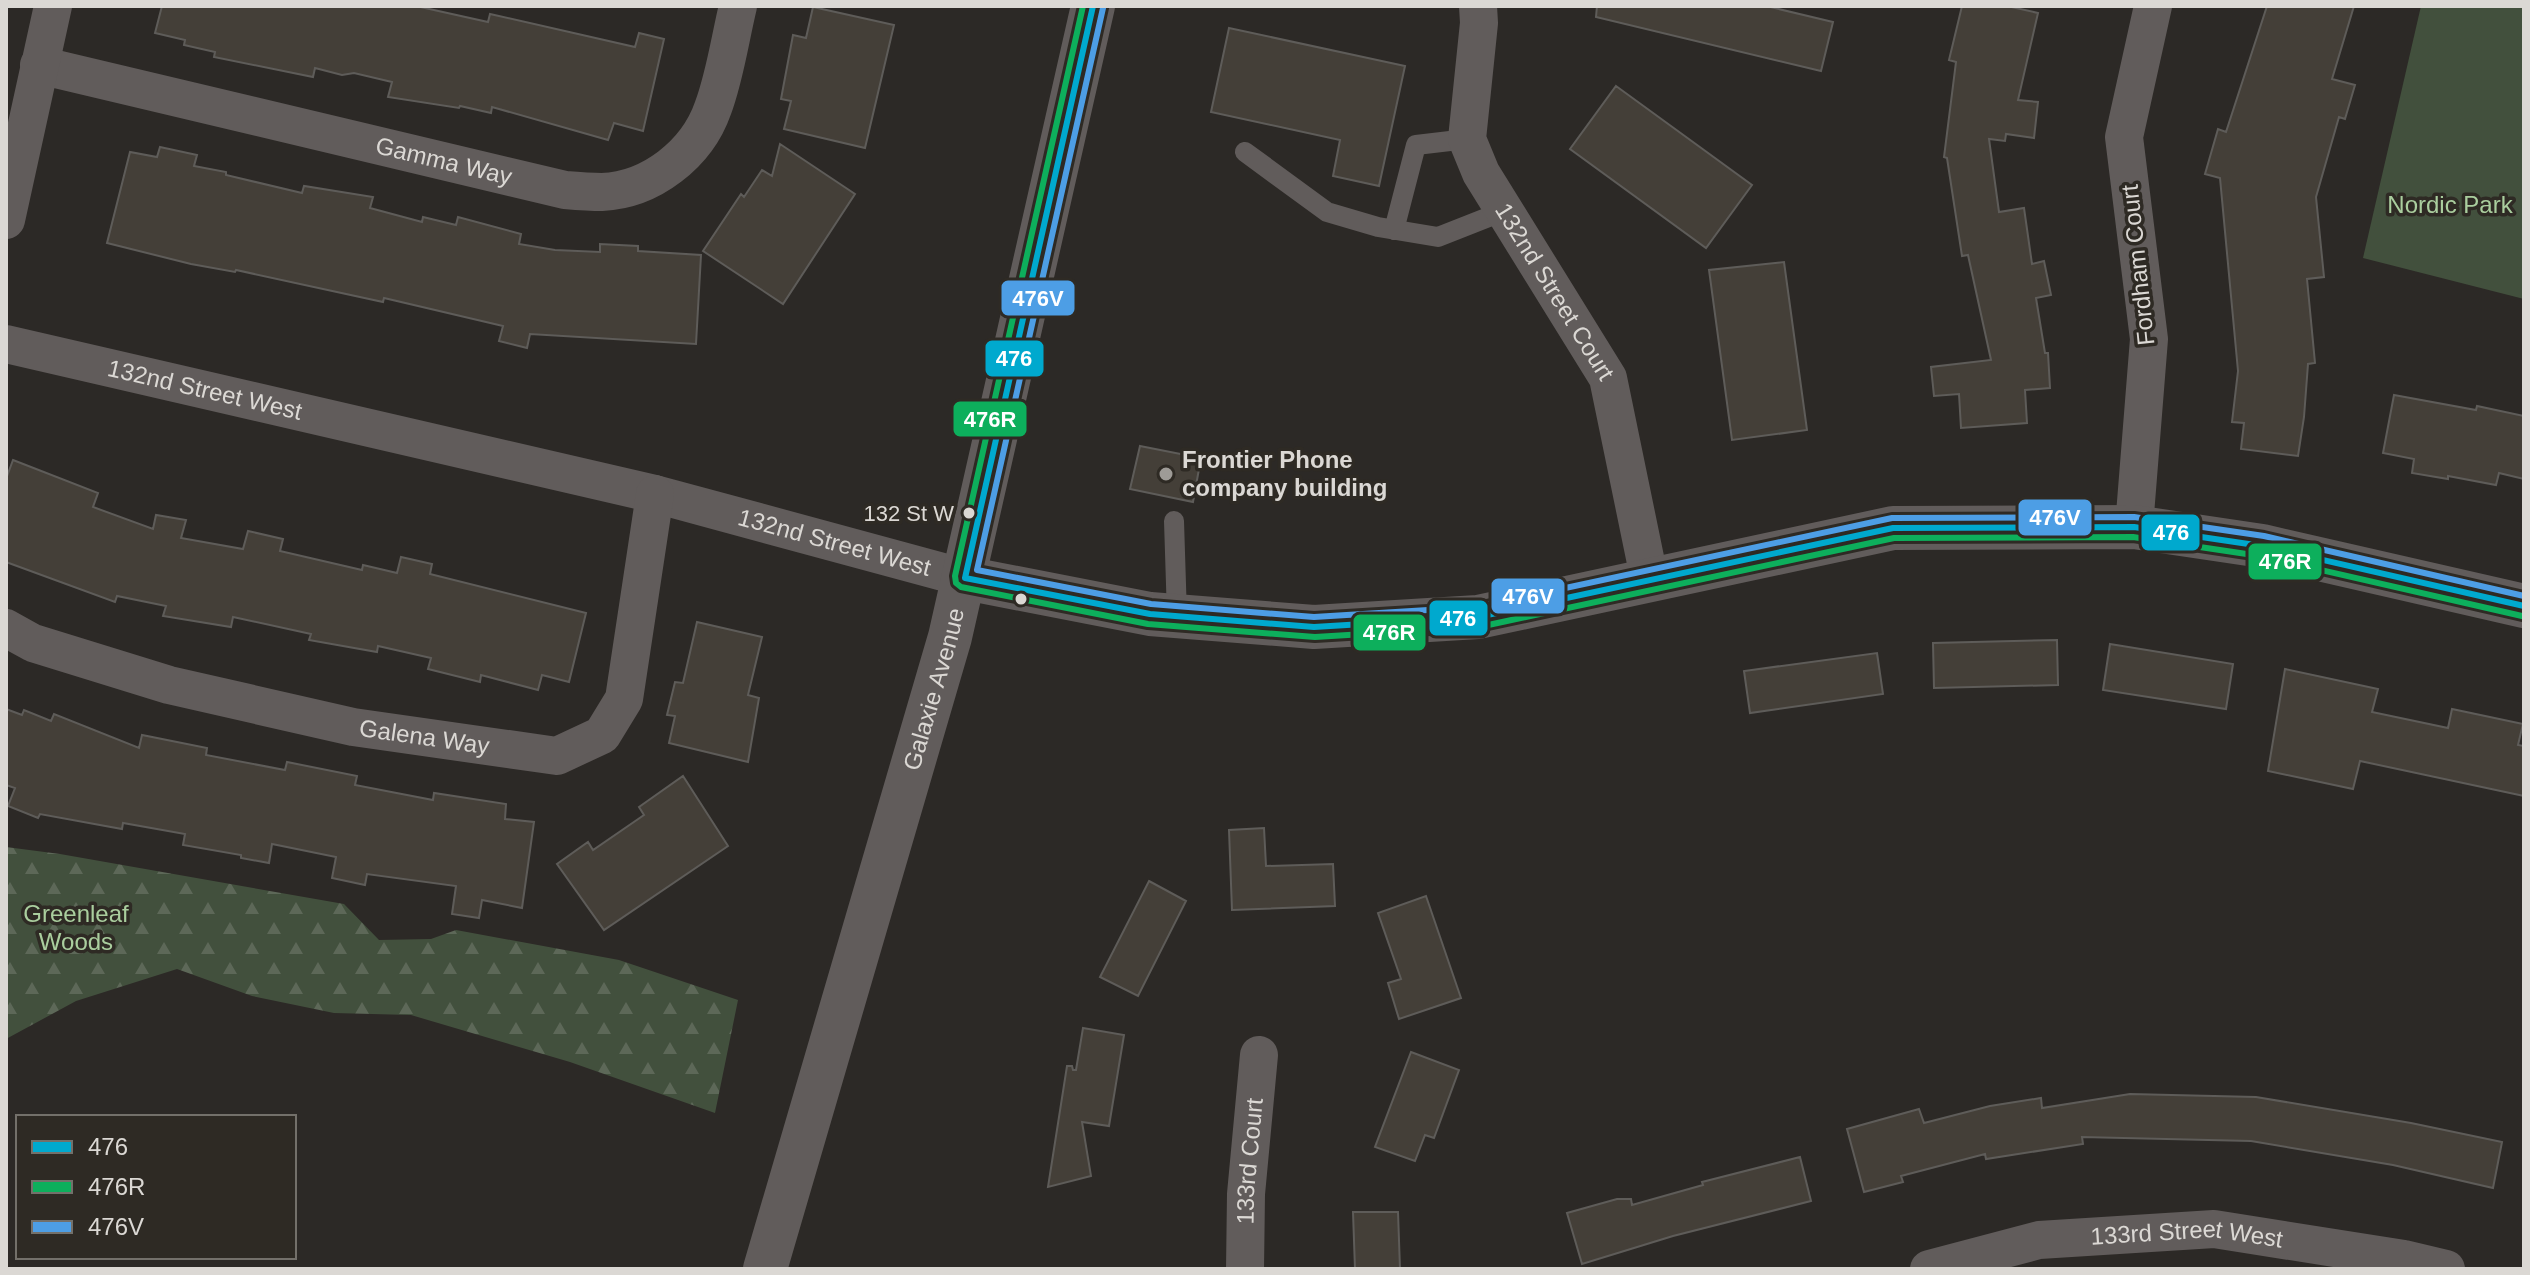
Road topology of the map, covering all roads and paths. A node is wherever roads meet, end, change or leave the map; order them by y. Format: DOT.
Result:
graph roads {
  1 [pos="53,6"];
  2 [pos="738,6"];
  3 [pos="1093,6"];
  4 [pos="1478,6"];
  5 [pos="2153,6"];
  6 [pos="39,65"];
  7 [pos="1467,139"];
  8 [pos="1245,152"];
  9 [pos="1504,211"];
  10 [pos="6,220"];
  11 [pos="1394,230"];
  12 [pos="6,344"];
  13 [pos="655,494"];
  14 [pos="1174,521"];
  15 [pos="2134,527"];
  16 [pos="965,578"];
  17 [pos="1650,582"];
  18 [pos="2524,606"];
  19 [pos="1177,616"];
  20 [pos="6,628"];
  21 [pos="1259,1055"];
  22 [pos="2402,1264"];
  23 [pos="765,1269"];
  24 [pos="1245,1269"];
  25 [pos="1929,1269"];
  26 [pos="2446,1269"];
  1 -- 6 [label="street"];
  2 -- 6 [label="street, Gamma Way"];
  3 -- 16 [label="street, Galaxie Avenue"];
  4 -- 7 [label="street, 132nd Street Court"];
  5 -- 15 [label="street, Fordham Court"];
  6 -- 10 [label="street"];
  7 -- 9 [label="street, 132nd Street Court"];
  7 -- 11 [label="lane"];
  8 -- 11 [label="lane"];
  9 -- 11 [label="lane"];
  9 -- 17 [label="street, 132nd Street Court"];
  12 -- 13 [label="street, 132nd Street West"];
  13 -- 16 [label="street, 132nd Street West"];
  13 -- 20 [label="street, Galena Way"];
  14 -- 19 [label="lane"];
  15 -- 17 [label="street, 132nd Street West"];
  15 -- 18 [label="street, 132nd Street West"];
  16 -- 19 [label="street, 132nd Street West"];
  16 -- 23 [label="street, Galaxie Avenue"];
  17 -- 19 [label="street, 132nd Street West"];
  21 -- 24 [label="street, 133rd Court"];
  22 -- 25 [label="street, 133rd Street West"];
  22 -- 26 [label="street, 133rd Street West"];
}
